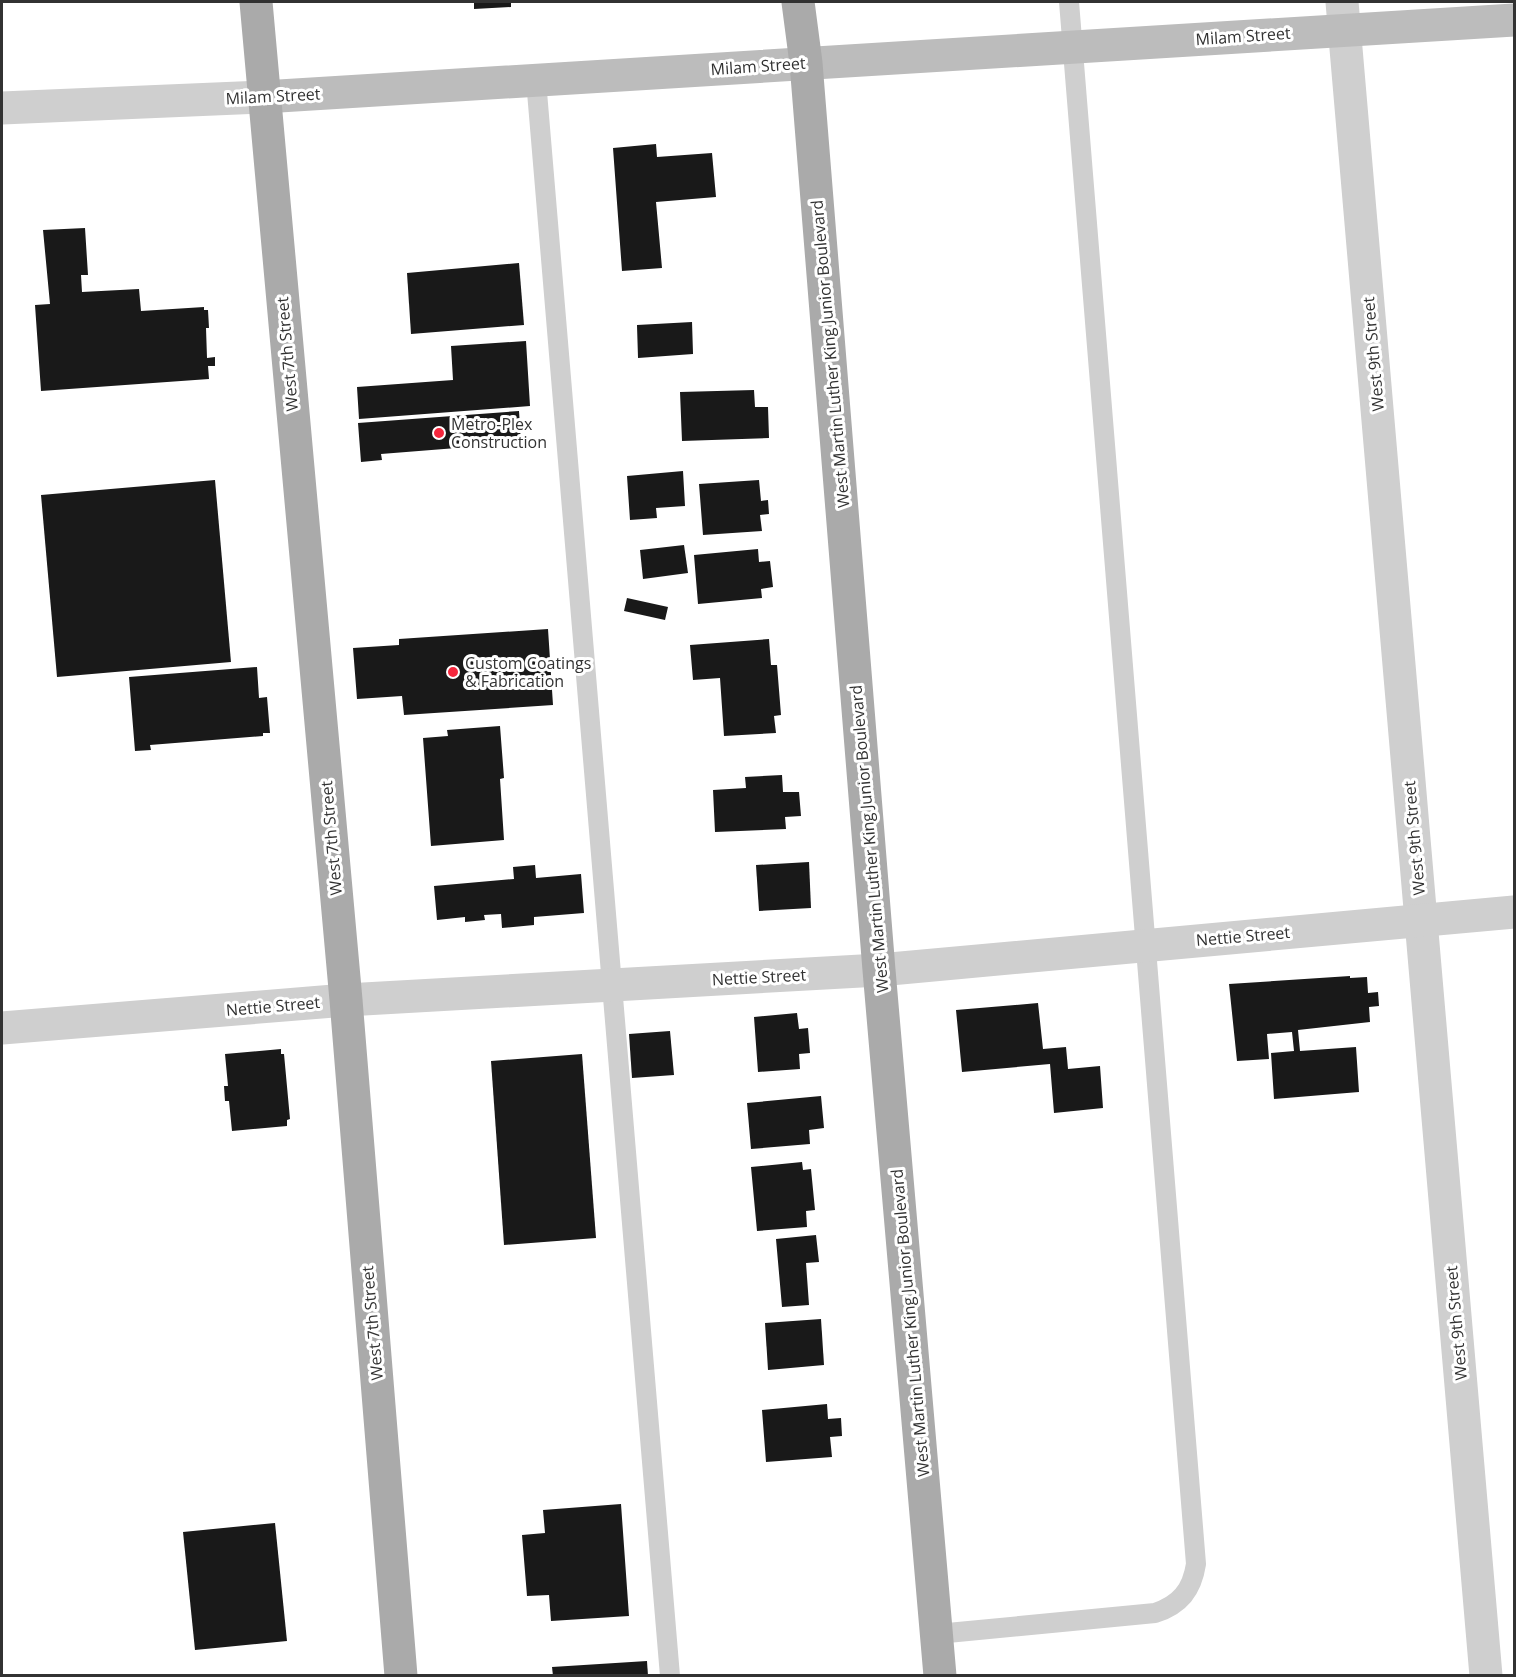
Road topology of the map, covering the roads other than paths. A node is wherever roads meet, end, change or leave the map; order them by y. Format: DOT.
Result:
graph roads {
  1 [pos="256,2"];
  2 [pos="798,2"];
  3 [pos="1069,2"];
  4 [pos="1344,15"];
  5 [pos="1515,20"];
  6 [pos="1073,46"];
  7 [pos="806,63"];
  8 [pos="536,80"];
  9 [pos="263,96"];
  10 [pos="2,108"];
  11 [pos="1515,912"];
  12 [pos="1421,920"];
  13 [pos="1147,945"];
  14 [pos="879,970"];
  15 [pos="612,985"];
  16 [pos="346,1000"];
  17 [pos="2,1028"];
  18 [pos="937,1634"];
  19 [pos="401,1676"];
  20 [pos="670,1676"];
  21 [pos="940,1676"];
  22 [pos="1486,1676"];
  1 -- 9 [label="main road, West 7th Street"];
  2 -- 7 [label="main road, West Martin Luther King Junior Boulevard"];
  3 -- 6 [label="lane"];
  4 -- 5 [label="street, Milam Street"];
  4 -- 6 [label="street, Milam Street"];
  4 -- 12 [label="street, West 9th Street"];
  6 -- 7 [label="street, Milam Street"];
  6 -- 13 [label="lane"];
  7 -- 8 [label="street, Milam Street"];
  7 -- 14 [label="main road, West Martin Luther King Junior Boulevard"];
  8 -- 9 [label="street, Milam Street"];
  8 -- 15 [label="lane"];
  9 -- 10 [label="street, Milam Street"];
  9 -- 16 [label="main road, West 7th Street"];
  11 -- 12 [label="street, Nettie Street"];
  12 -- 13 [label="street, Nettie Street"];
  12 -- 22 [label="street, West 9th Street"];
  13 -- 14 [label="street, Nettie Street"];
  13 -- 18 [label="lane"];
  14 -- 15 [label="street, Nettie Street"];
  14 -- 18 [label="main road, West Martin Luther King Junior Boulevard"];
  15 -- 16 [label="street, Nettie Street"];
  15 -- 20 [label="lane"];
  16 -- 17 [label="street, Nettie Street"];
  16 -- 19 [label="main road, West 7th Street"];
  18 -- 21 [label="main road, West Martin Luther King Junior Boulevard"];
}
